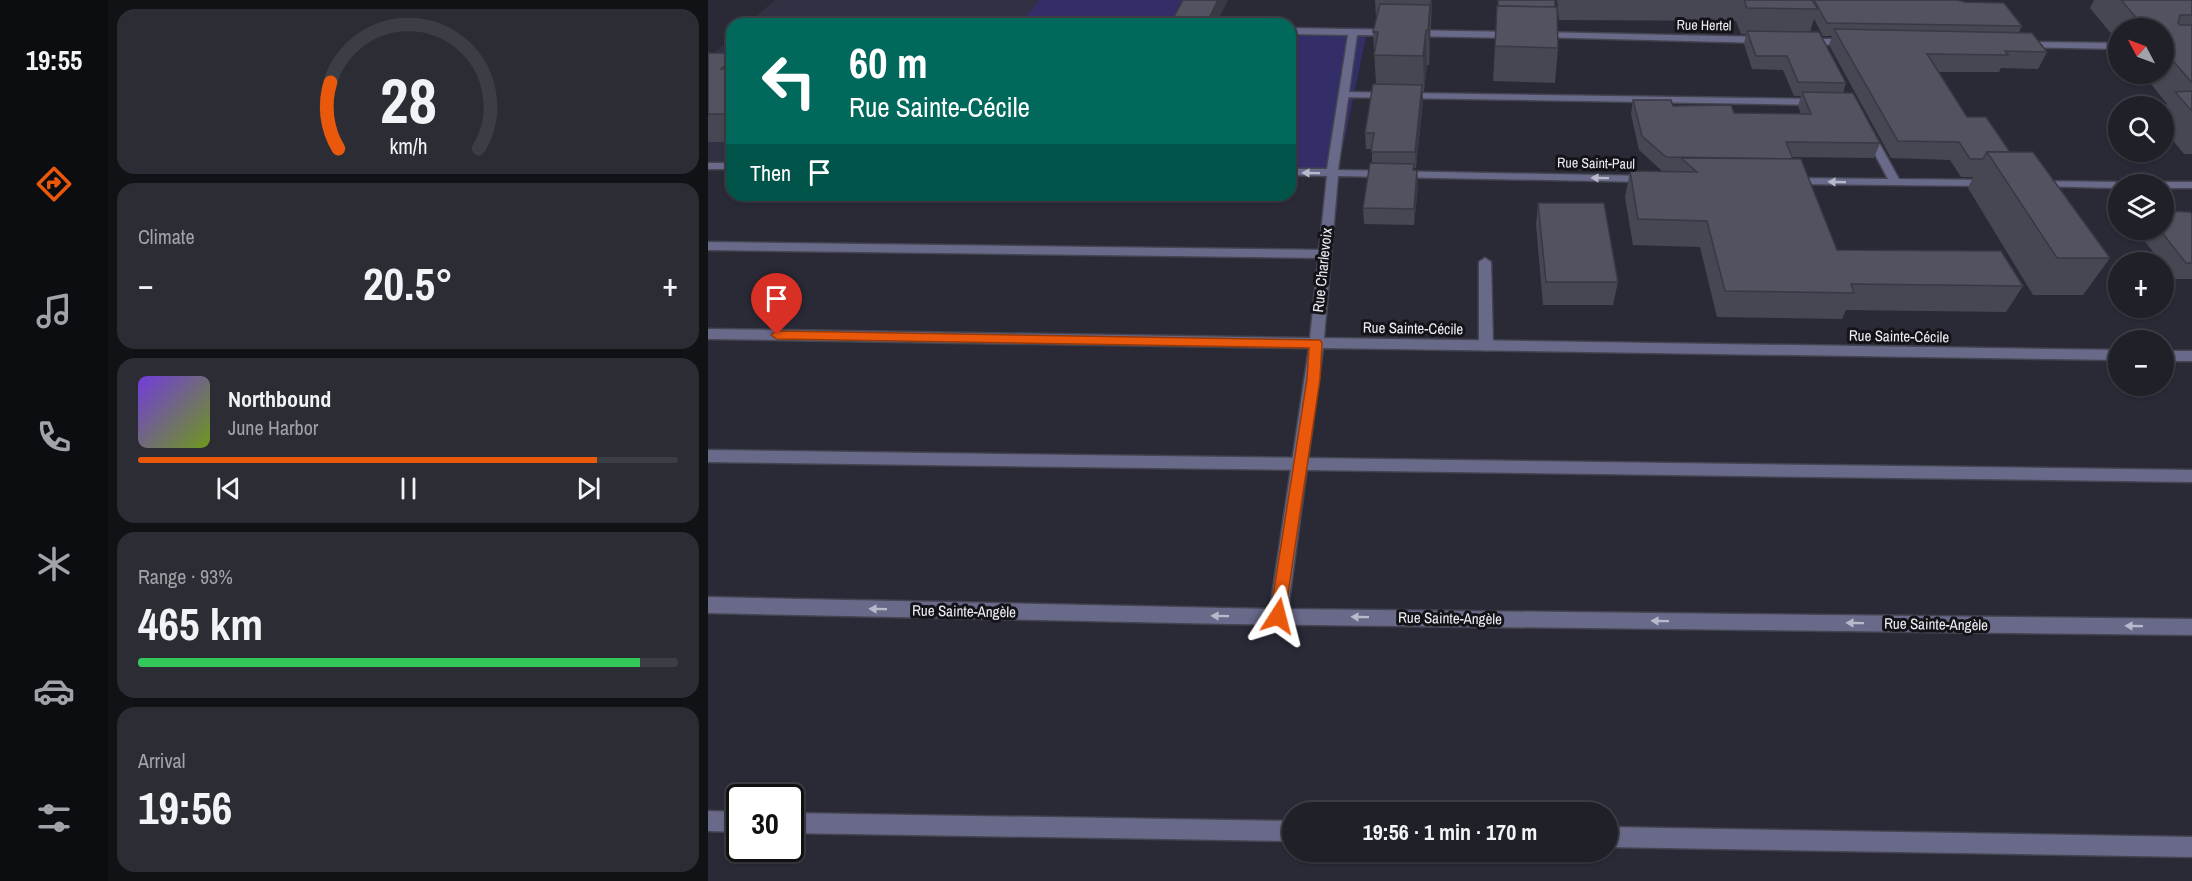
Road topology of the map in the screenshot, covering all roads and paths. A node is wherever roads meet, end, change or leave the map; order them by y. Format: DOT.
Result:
graph roads {
  1 [pos="1296,31"];
  2 [pos="1353,31"];
  3 [pos="1814,31"];
  4 [pos="1774,40"];
  5 [pos="1796,40"];
  6 [pos="1819,41"];
  7 [pos="1865,42"];
  8 [pos="2015,45"];
  9 [pos="2108,46"];
  10 [pos="1824,51"];
  11 [pos="1343,95"];
  12 [pos="1828,102"];
  13 [pos="1862,121"];
  14 [pos="708,166"];
  15 [pos="726,166"];
  16 [pos="1296,172"];
  17 [pos="1333,173"];
  18 [pos="1665,179"];
  19 [pos="1779,181"];
  20 [pos="1895,182"];
  21 [pos="2001,183"];
  22 [pos="2025,184"];
  23 [pos="2108,184"];
  24 [pos="2174,185"];
  25 [pos="2192,185"];
  26 [pos="708,246"];
  27 [pos="1324,254"];
  28 [pos="1485,261"];
  29 [pos="708,334"];
  30 [pos="1316,343"];
  31 [pos="1486,346"];
  32 [pos="2108,355"];
  33 [pos="2174,356"];
  34 [pos="2192,356"];
  35 [pos="708,456"];
  36 [pos="1300,464"];
  37 [pos="2192,476"];
  38 [pos="708,605"];
  39 [pos="1278,616"];
  40 [pos="2192,627"];
  41 [pos="708,821"];
  42 [pos="726,822"];
  43 [pos="804,823"];
  44 [pos="1282,831"];
  45 [pos="1618,837"];
  46 [pos="2192,847"];
  1 -- 2 [label="street, Rue Hertel"];
  2 -- 4 [label="street, Rue Hertel"];
  2 -- 11 [label="street, Rue Charlevoix"];
  3 -- 6 [label="street"];
  5 -- 6 [label="street"];
  6 -- 7 [label="street"];
  6 -- 10 [label="street"];
  8 -- 9 [label="street"];
  11 -- 12 [label="street"];
  11 -- 17 [label="street, Rue Charlevoix"];
  13 -- 20 [label="street"];
  14 -- 15 [label="street"];
  17 -- 16 [label="street, Rue Saint-Paul, one-way"];
  18 -- 17 [label="street, Rue Saint-Paul, one-way"];
  17 -- 27 [label="street, Rue Charlevoix"];
  20 -- 19 [label="street, one-way"];
  20 -- 21 [label="street"];
  22 -- 23 [label="street"];
  24 -- 25 [label="street"];
  26 -- 27 [label="street"];
  27 -- 30 [label="street, Rue Charlevoix"];
  28 -- 31 [label="street"];
  29 -- 30 [label="street, Rue Sainte-Cécile"];
  30 -- 31 [label="street, Rue Sainte-Cécile"];
  30 -- 36 [label="street, Rue Charlevoix"];
  31 -- 32 [label="street, Rue Sainte-Cécile"];
  33 -- 34 [label="street"];
  35 -- 36 [label="street"];
  36 -- 37 [label="street"];
  36 -- 39 [label="street, Rue Charlevoix"];
  39 -- 38 [label="street, Rue Sainte-Angèle, one-way"];
  40 -- 39 [label="street, Rue Sainte-Angèle, one-way"];
  41 -- 42 [label="street"];
  43 -- 44 [label="street"];
  45 -- 46 [label="street"];
}
